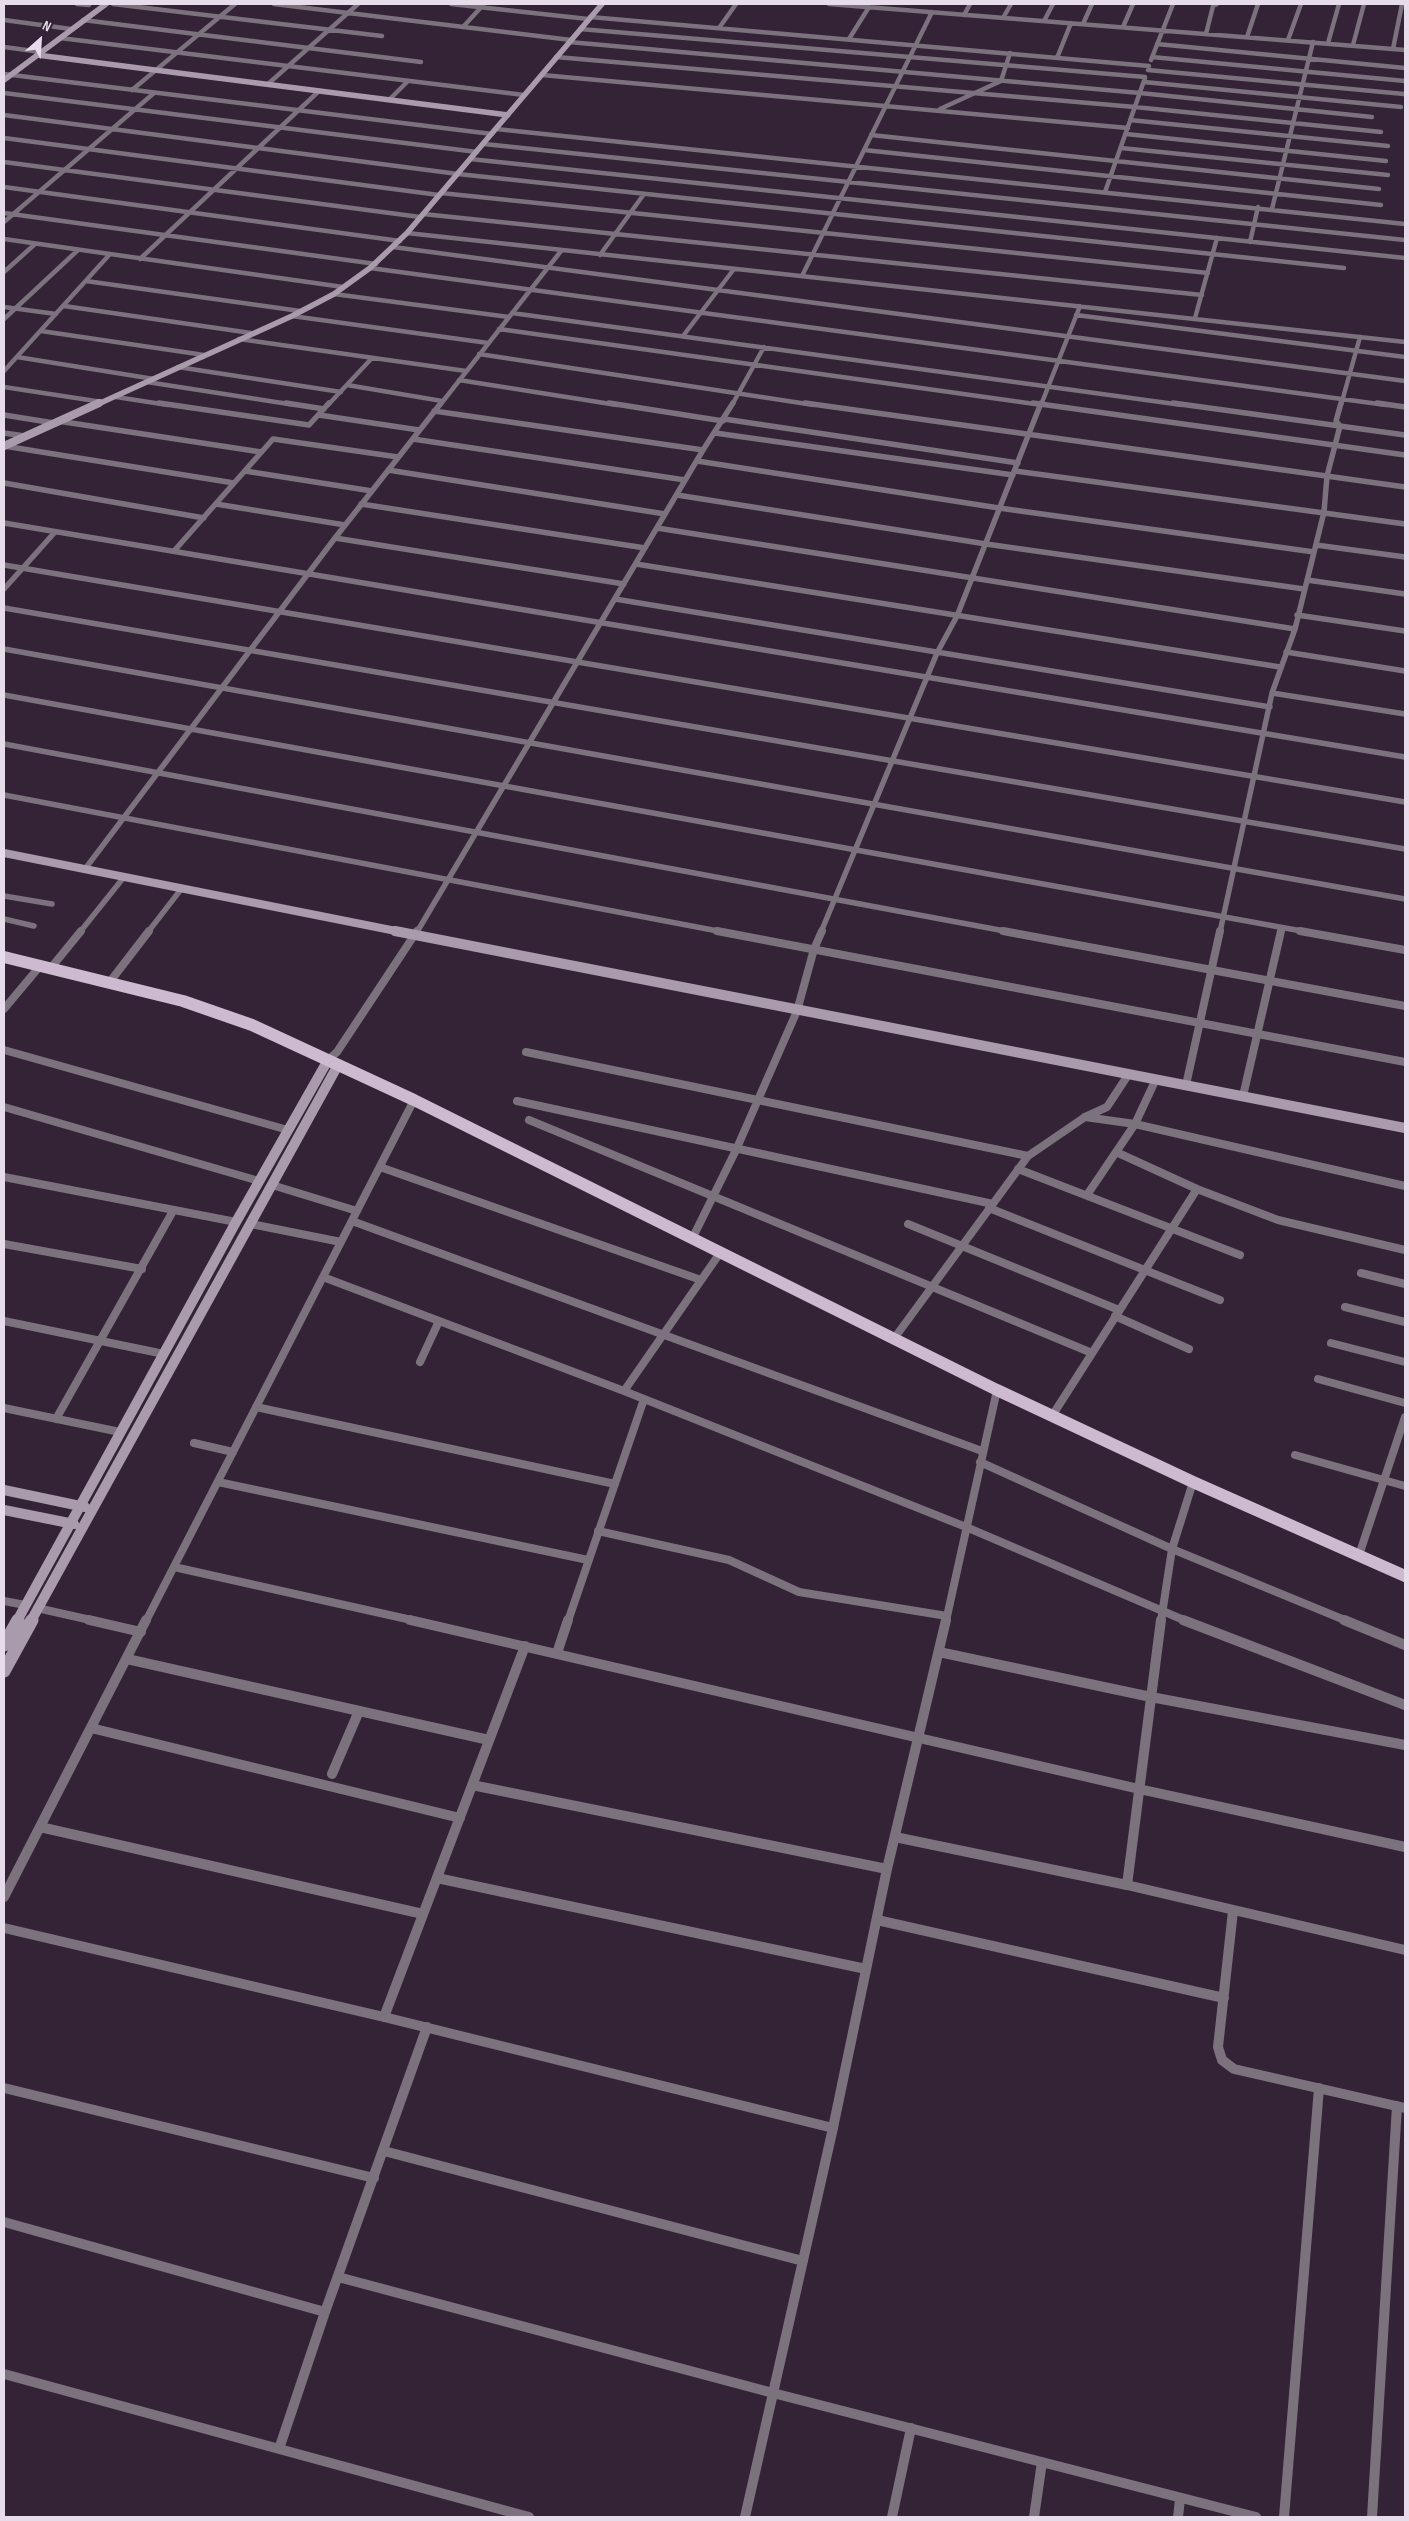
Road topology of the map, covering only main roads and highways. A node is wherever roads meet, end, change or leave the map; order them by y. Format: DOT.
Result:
graph roads {
  1 [pos="4,957"];
  2 [pos="1405,1576"];
  1 -- 2 [label="main road"];
}
